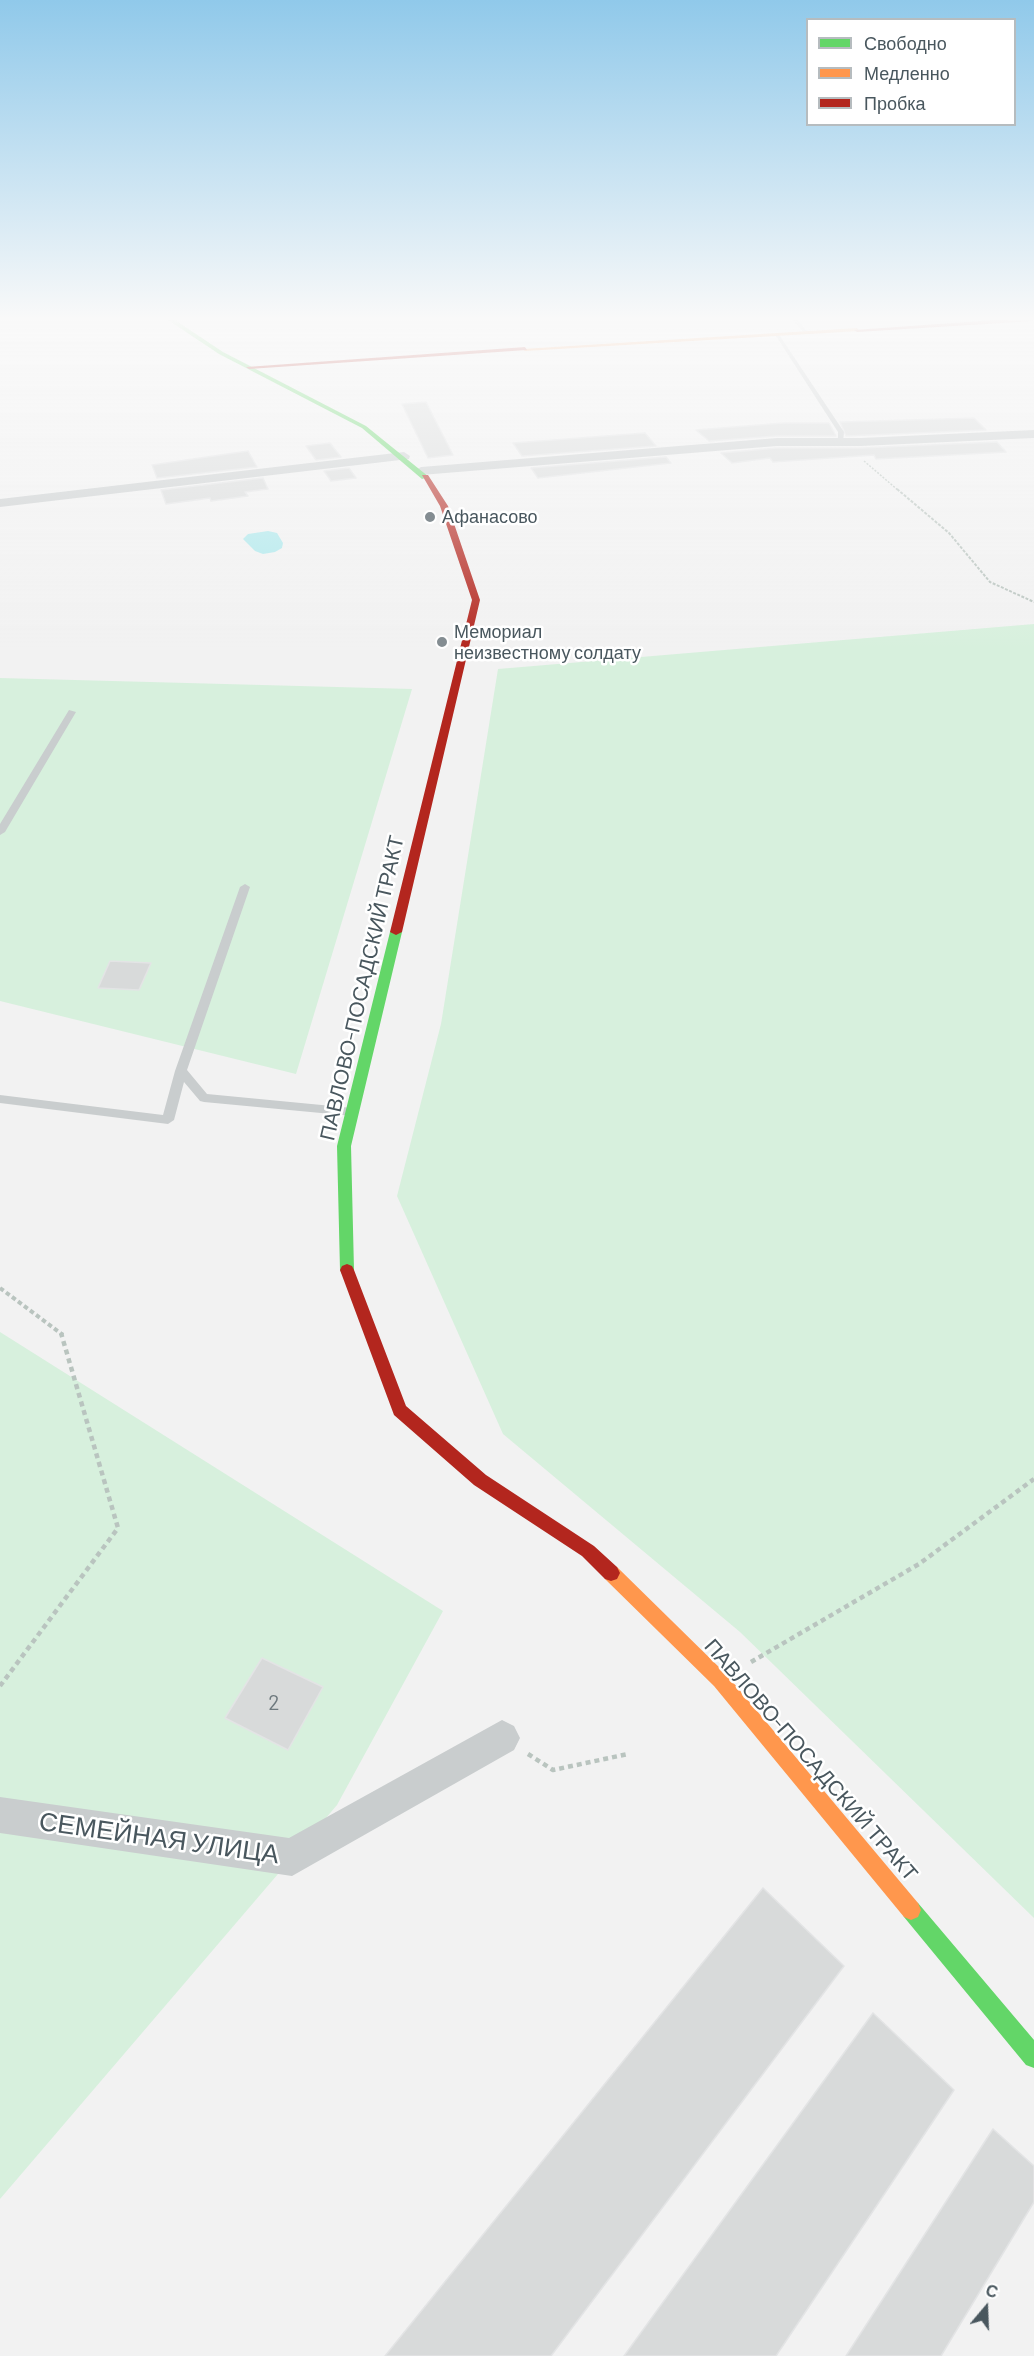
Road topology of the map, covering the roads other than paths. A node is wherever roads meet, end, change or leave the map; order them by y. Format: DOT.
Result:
graph roads {
  1 [pos="368,430"];
  2 [pos="840,430"];
  3 [pos="1034,434"];
  4 [pos="841,442"];
  5 [pos="404,456"];
  6 [pos="421,471"];
  7 [pos="0,503"];
  8 [pos="72,712"];
  9 [pos="0,832"];
  10 [pos="245,887"];
  11 [pos="182,1071"];
  12 [pos="0,1099"];
  13 [pos="354,1113"];
  14 [pos="502,1738"];
  15 [pos="0,1815"];
  16 [pos="1034,2056"];
  1 -- 5 [label="street, ПАВЛОВО-ПОСАДСКИЙ ТРАКТ"];
  2 -- 4 [label="lane"];
  3 -- 4 [label="street"];
  4 -- 6 [label="street"];
  5 -- 6 [label="street, ПАВЛОВО-ПОСАДСКИЙ ТРАКТ"];
  5 -- 7 [label="street"];
  6 -- 13 [label="street, ПАВЛОВО-ПОСАДСКИЙ ТРАКТ"];
  8 -- 9 [label="lane"];
  10 -- 11 [label="lane"];
  11 -- 12 [label="lane"];
  11 -- 13 [label="lane"];
  13 -- 16 [label="street, ПАВЛОВО-ПОСАДСКИЙ ТРАКТ"];
  14 -- 15 [label="street, СЕМЕЙНАЯ УЛИЦА"];
}
